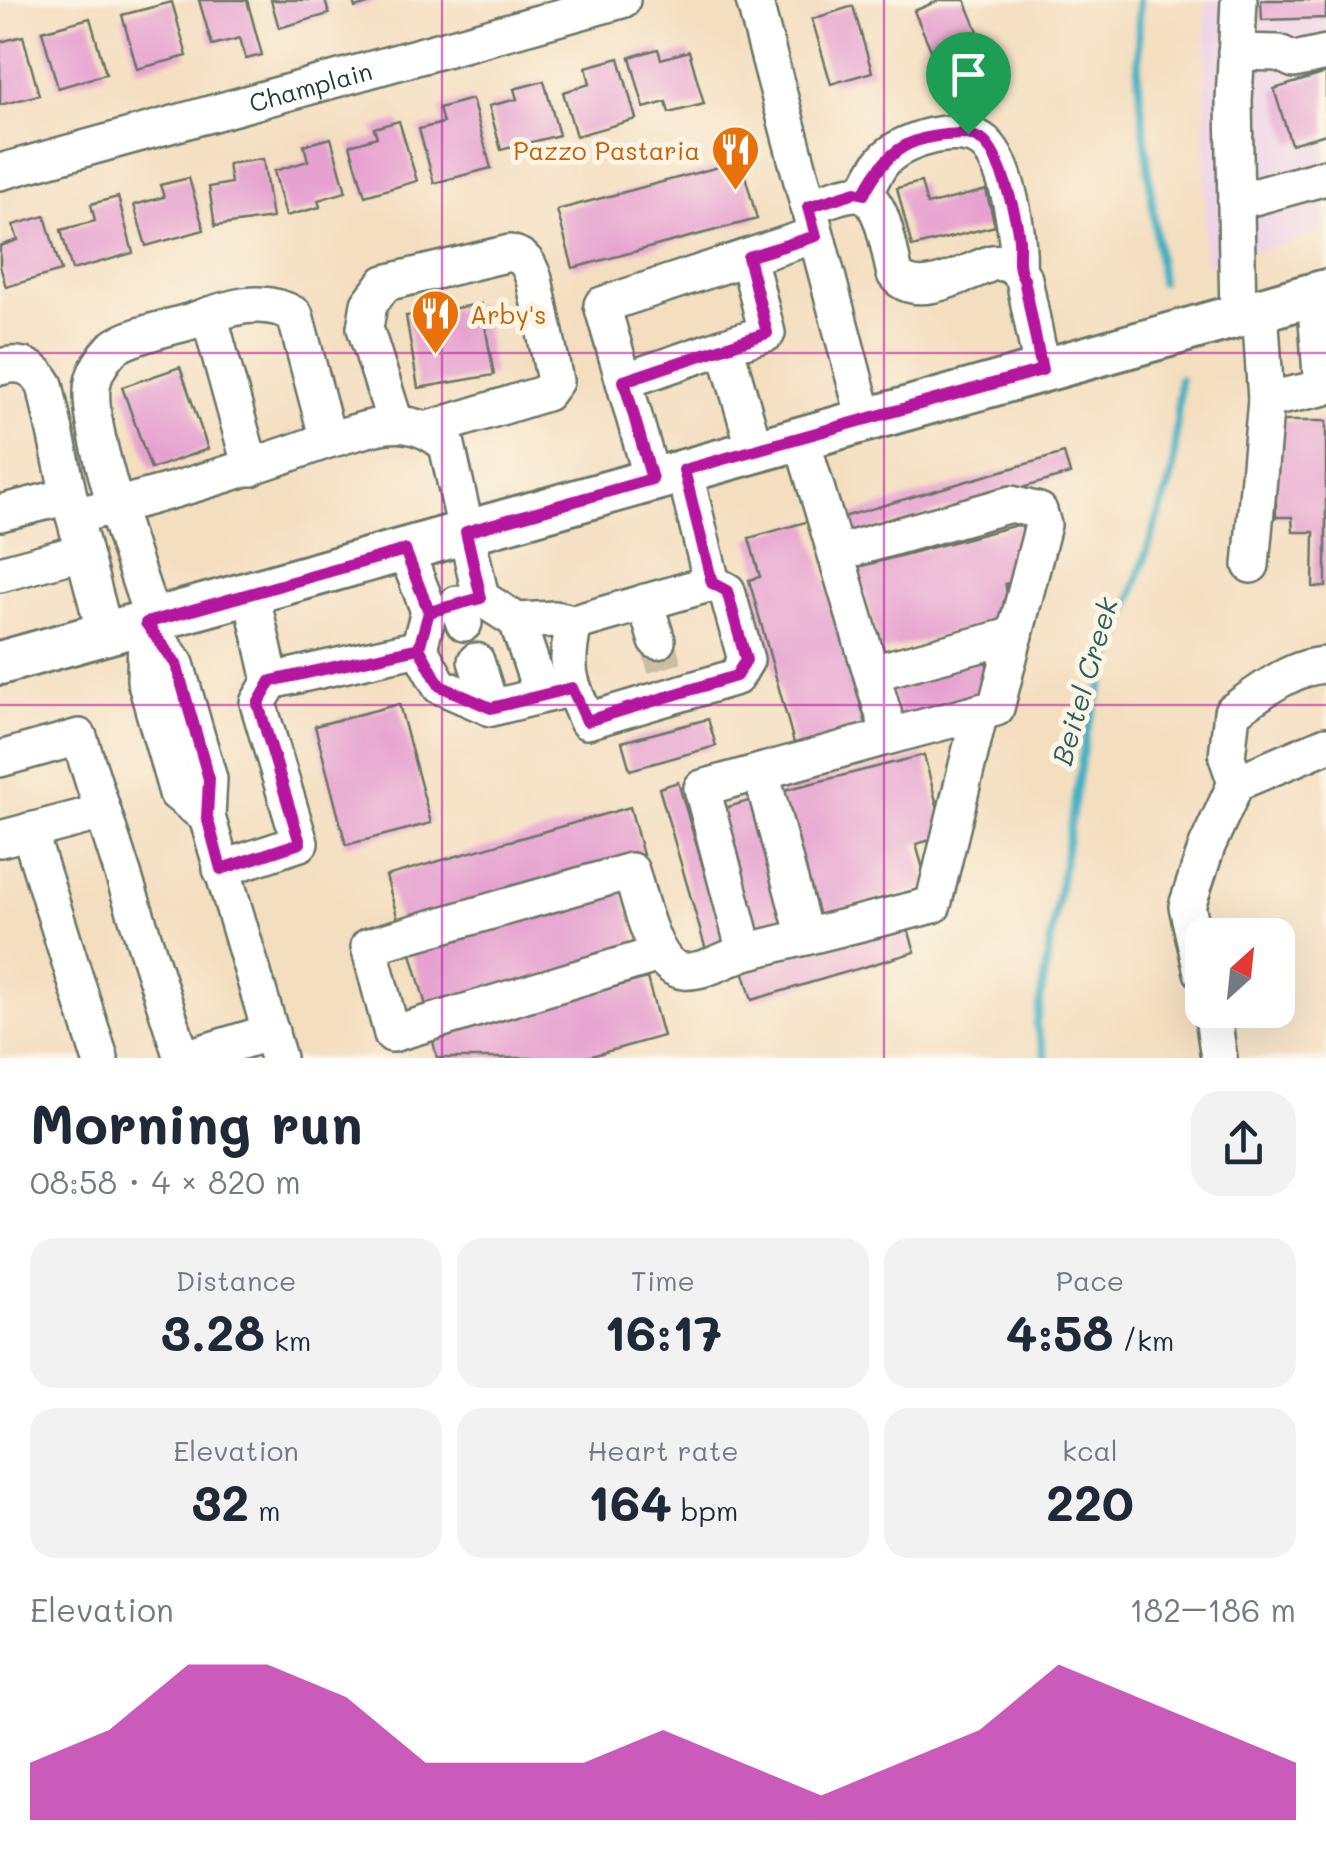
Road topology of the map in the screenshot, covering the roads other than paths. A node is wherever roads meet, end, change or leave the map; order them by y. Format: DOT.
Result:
graph roads {
  1 [pos="622,0"];
  2 [pos="754,0"];
  3 [pos="1239,0"];
  4 [pos="1326,40"];
  5 [pos="1236,52"];
  6 [pos="1279,52"];
  7 [pos="1326,53"];
  8 [pos="0,172"];
  9 [pos="1326,177"];
  10 [pos="864,194"];
  11 [pos="1236,202"];
  12 [pos="812,221"];
  13 [pos="748,257"];
  14 [pos="1018,270"];
  15 [pos="1320,292"];
  16 [pos="1249,312"];
  17 [pos="209,315"];
  18 [pos="726,346"];
  19 [pos="0,366"];
  20 [pos="1042,370"];
  21 [pos="624,381"];
  22 [pos="1266,400"];
  23 [pos="865,419"];
  24 [pos="412,426"];
  25 [pos="801,437"];
  26 [pos="328,440"];
  27 [pos="754,450"];
  28 [pos="250,468"];
  29 [pos="668,475"];
  30 [pos="71,506"];
  31 [pos="116,506"];
  32 [pos="0,513"];
  33 [pos="466,532"];
  34 [pos="405,550"];
  35 [pos="82,552"];
  36 [pos="836,552"];
  37 [pos="1250,565"];
  38 [pos="0,574"];
  39 [pos="712,583"];
  40 [pos="251,593"];
  41 [pos="645,602"];
  42 [pos="458,609"];
  43 [pos="517,621"];
  44 [pos="150,622"];
  45 [pos="574,623"];
  46 [pos="105,634"];
  47 [pos="1014,635"];
  48 [pos="419,648"];
  49 [pos="476,661"];
  50 [pos="0,663"];
  51 [pos="1326,665"];
  52 [pos="665,668"];
  53 [pos="872,673"];
  54 [pos="271,681"];
  55 [pos="557,692"];
  56 [pos="491,708"];
  57 [pos="980,712"];
  58 [pos="890,736"];
  59 [pos="1326,746"];
  60 [pos="0,759"];
  61 [pos="761,772"];
  62 [pos="1236,783"];
  63 [pos="103,812"];
  64 [pos="15,835"];
  65 [pos="221,869"];
  66 [pos="1190,918"];
  67 [pos="806,937"];
  68 [pos="745,952"];
  69 [pos="659,954"];
  70 [pos="1215,1028"];
  71 [pos="274,1045"];
  72 [pos="100,1058"];
  73 [pos="183,1058"];
  74 [pos="1219,1058"];
  1 -- 8 [label="street, Champlain"];
  2 -- 12 [label="street"];
  3 -- 5 [label="street"];
  4 -- 6 [label="street"];
  5 -- 6 [label="street"];
  5 -- 11 [label="street"];
  6 -- 7 [label="street"];
  9 -- 11 [label="street"];
  10 -- 12 [label="street"];
  10 -- 14 [label="street"];
  10 -- 14 [label="street"];
  11 -- 16 [label="street"];
  12 -- 13 [label="street"];
  12 -- 23 [label="street"];
  13 -- 18 [label="street"];
  13 -- 21 [label="street"];
  14 -- 20 [label="street"];
  15 -- 16 [label="main road"];
  15 -- 22 [label="street"];
  16 -- 20 [label="main road"];
  16 -- 22 [label="street"];
  17 -- 26 [label="street"];
  17 -- 28 [label="street"];
  17 -- 31 [label="street"];
  18 -- 21 [label="street"];
  18 -- 27 [label="street"];
  19 -- 30 [label="street"];
  20 -- 23 [label="main road"];
  21 -- 29 [label="street"];
  22 -- 37 [label="street"];
  23 -- 25 [label="main road"];
  24 -- 24 [label="street"];
  24 -- 26 [label="street"];
  24 -- 33 [label="street"];
  25 -- 27 [label="main road"];
  25 -- 36 [label="street"];
  26 -- 28 [label="street"];
  27 -- 29 [label="main road"];
  28 -- 31 [label="street"];
  29 -- 33 [label="main road"];
  29 -- 39 [label="street"];
  30 -- 31 [label="street"];
  30 -- 32 [label="street"];
  30 -- 35 [label="street"];
  31 -- 44 [label="street"];
  33 -- 34 [label="main road"];
  33 -- 42 [label="street"];
  34 -- 40 [label="main road"];
  34 -- 42 [label="street"];
  35 -- 38 [label="street"];
  35 -- 46 [label="street"];
  36 -- 47 [label="street"];
  36 -- 53 [label="street"];
  39 -- 41 [label="street"];
  39 -- 52 [label="street"];
  40 -- 44 [label="main road"];
  40 -- 54 [label="street"];
  41 -- 45 [label="street"];
  41 -- 52 [label="street"];
  42 -- 43 [label="street"];
  42 -- 48 [label="street"];
  43 -- 45 [label="street"];
  43 -- 55 [label="street"];
  44 -- 46 [label="main road"];
  44 -- 65 [label="street"];
  45 -- 55 [label="street"];
  46 -- 50 [label="main road"];
  47 -- 53 [label="street"];
  47 -- 57 [label="street"];
  48 -- 54 [label="street"];
  48 -- 56 [label="street"];
  49 -- 56 [label="street"];
  51 -- 62 [label="street"];
  52 -- 55 [label="street"];
  53 -- 58 [label="street"];
  54 -- 65 [label="street"];
  55 -- 56 [label="street"];
  57 -- 58 [label="street"];
  57 -- 67 [label="street"];
  58 -- 61 [label="street"];
  59 -- 62 [label="street"];
  60 -- 63 [label="street"];
  61 -- 67 [label="street"];
  61 -- 68 [label="street"];
  62 -- 66 [label="street"];
  63 -- 64 [label="street"];
  63 -- 73 [label="street"];
  64 -- 72 [label="street"];
  65 -- 71 [label="street"];
  67 -- 68 [label="street"];
  68 -- 69 [label="street"];
  69 -- 69 [label="street"];
  70 -- 74 [label="street"];
  71 -- 73 [label="street"];
}
